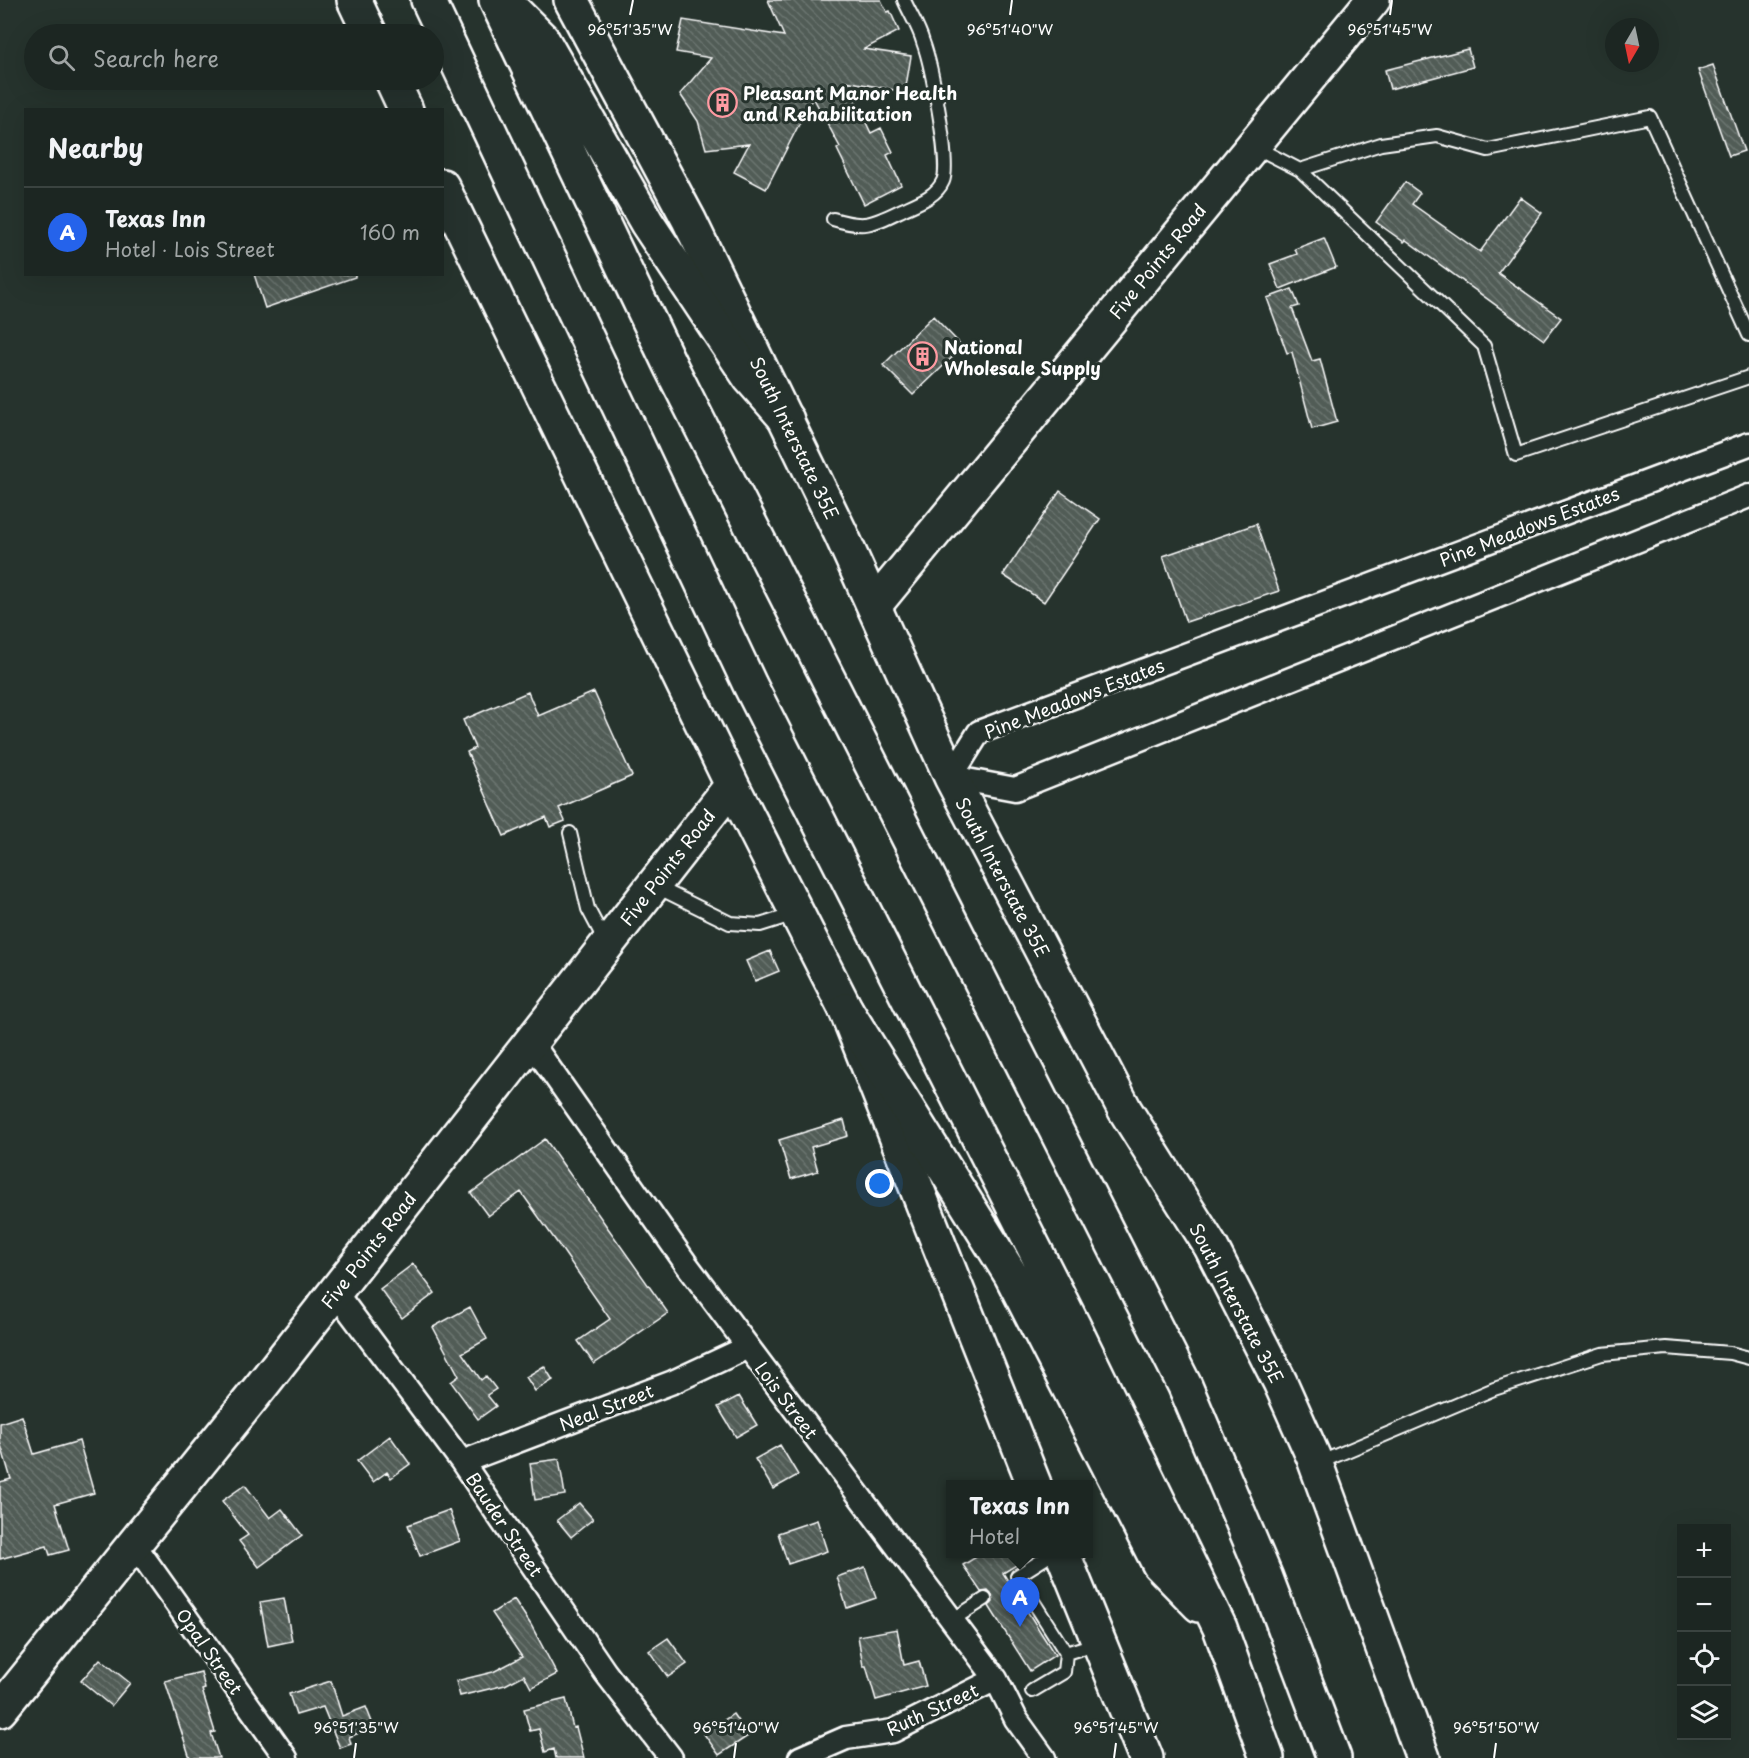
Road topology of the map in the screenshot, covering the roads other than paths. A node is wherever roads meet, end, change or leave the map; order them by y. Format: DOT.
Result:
graph roads {
  1 [pos="354,0"];
  2 [pos="428,0"];
  3 [pos="496,0"];
  4 [pos="503,0"];
  5 [pos="572,0"];
  6 [pos="904,0"];
  7 [pos="1373,0"];
  8 [pos="365,24"];
  9 [pos="439,24"];
  10 [pos="444,34"];
  11 [pos="397,90"];
  12 [pos="405,108"];
  13 [pos="1252,146"];
  14 [pos="1300,170"];
  15 [pos="444,190"];
  16 [pos="833,219"];
  17 [pos="1749,335"];
  18 [pos="1749,377"];
  19 [pos="787,420"];
  20 [pos="1749,444"];
  21 [pos="1749,496"];
  22 [pos="874,606"];
  23 [pos="951,777"];
  24 [pos="732,785"];
  25 [pos="570,833"];
  26 [pos="653,885"];
  27 [pos="796,914"];
  28 [pos="607,944"];
  29 [pos="846,1010"];
  30 [pos="531,1042"];
  31 [pos="335,1292"];
  32 [pos="748,1347"];
  33 [pos="1749,1358"];
  34 [pos="462,1462"];
  35 [pos="1316,1464"];
  36 [pos="1032,1480"];
  37 [pos="134,1544"];
  38 [pos="1046,1558"];
  39 [pos="1065,1558"];
  40 [pos="985,1599"];
  41 [pos="952,1620"];
  42 [pos="1220,1628"];
  43 [pos="1099,1643"];
  44 [pos="1066,1653"];
  45 [pos="996,1679"];
  46 [pos="1032,1691"];
  47 [pos="2,1704"];
  48 [pos="286,1758"];
  49 [pos="671,1758"];
  50 [pos="800,1758"];
  51 [pos="1044,1758"];
  52 [pos="1146,1758"];
  53 [pos="1267,1758"];
  54 [pos="1335,1758"];
  55 [pos="1423,1758"];
  1 -- 8 [label="main road"];
  2 -- 9 [label="main road"];
  3 -- 54 [label="main road"];
  4 -- 19 [label="main road"];
  5 -- 19 [label="main road, South Interstate 35E"];
  6 -- 16 [label="lane"];
  7 -- 13 [label="main road, Five Points Road"];
  10 -- 42 [label="main road"];
  11 -- 12 [label="main road"];
  13 -- 14 [label="lane"];
  13 -- 22 [label="main road, Five Points Road"];
  14 -- 17 [label="lane"];
  14 -- 18 [label="lane"];
  15 -- 24 [label="main road"];
  19 -- 22 [label="main road, South Interstate 35E"];
  20 -- 23 [label="street, Pine Meadows Estates"];
  21 -- 23 [label="street"];
  22 -- 23 [label="main road, South Interstate 35E"];
  23 -- 35 [label="main road, South Interstate 35E"];
  24 -- 26 [label="main road, Five Points Road"];
  24 -- 27 [label="main road"];
  25 -- 28 [label="lane"];
  26 -- 27 [label="lane"];
  26 -- 28 [label="main road, Five Points Road"];
  27 -- 29 [label="main road"];
  28 -- 30 [label="main road, Five Points Road"];
  29 -- 36 [label="main road"];
  29 -- 42 [label="main road"];
  30 -- 31 [label="main road, Five Points Road"];
  30 -- 32 [label="street, Lois Street"];
  31 -- 34 [label="street, Bauder Street"];
  31 -- 37 [label="main road, Five Points Road"];
  32 -- 34 [label="street, Neal Street"];
  32 -- 41 [label="street, Lois Street"];
  33 -- 35 [label="lane"];
  34 -- 49 [label="street, Bauder Street"];
  35 -- 55 [label="main road, South Interstate 35E"];
  37 -- 47 [label="main road, Five Points Road"];
  37 -- 48 [label="street, Opal Street"];
  38 -- 44 [label="lane"];
  39 -- 43 [label="main road"];
  40 -- 41 [label="lane"];
  41 -- 45 [label="street, Lois Street"];
  42 -- 53 [label="main road"];
  43 -- 44 [label="lane"];
  43 -- 52 [label="main road"];
  44 -- 46 [label="lane"];
  45 -- 50 [label="street, Ruth Street"];
  45 -- 51 [label="street, Lois Street"];
}
